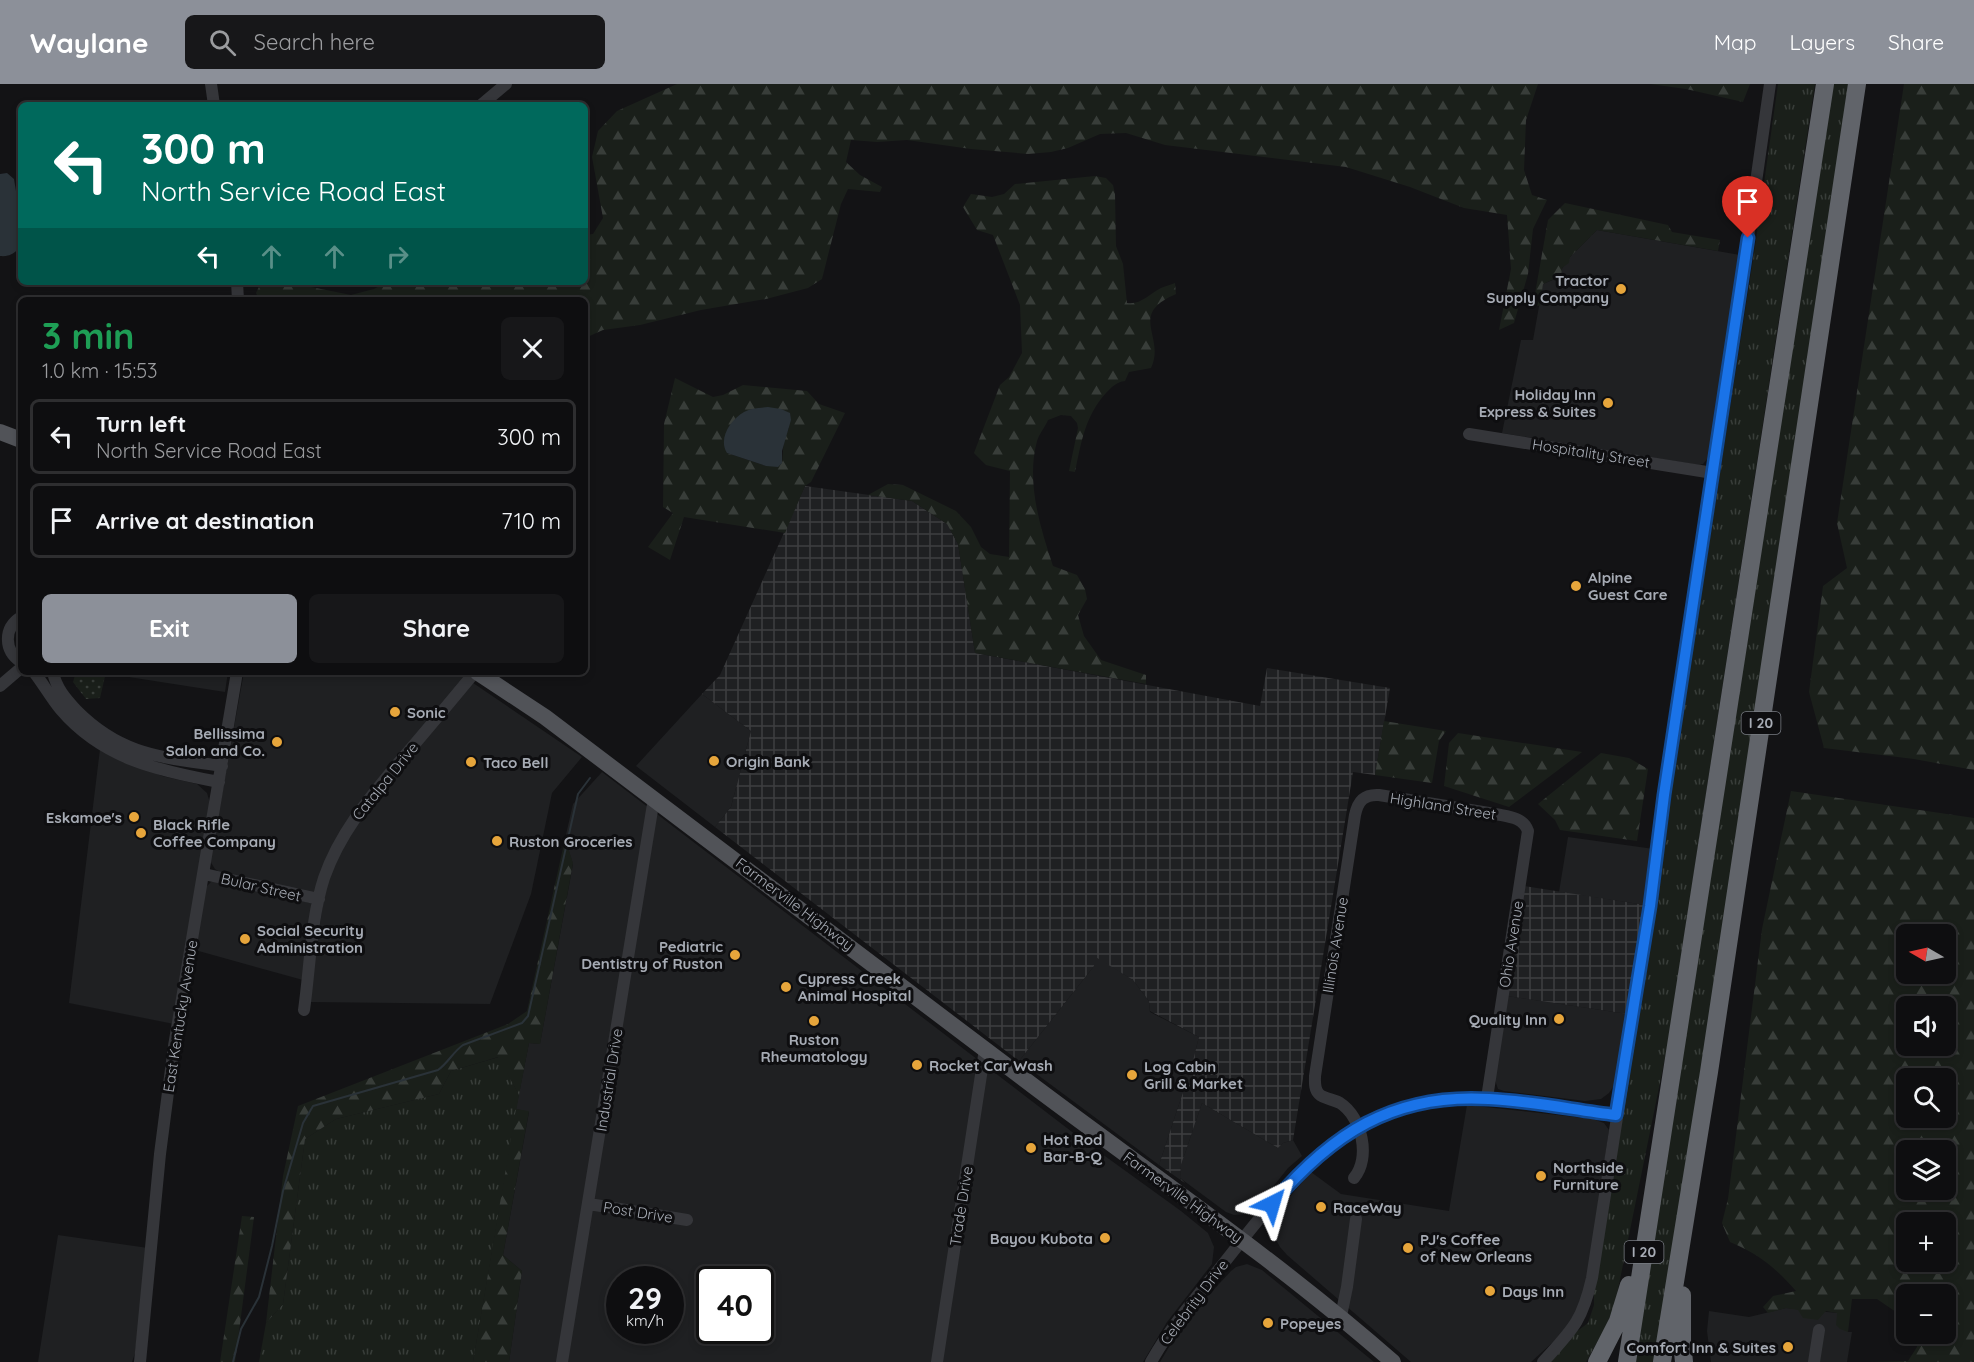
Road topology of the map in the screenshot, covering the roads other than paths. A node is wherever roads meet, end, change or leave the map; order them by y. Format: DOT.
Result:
graph roads {
  1 [pos="211,84"];
  2 [pos="506,84"];
  3 [pos="1770,84"];
  4 [pos="1825,84"];
  5 [pos="1857,84"];
  6 [pos="214,102"];
  7 [pos="485,102"];
  8 [pos="0,432"];
  9 [pos="1469,434"];
  10 [pos="18,439"];
  11 [pos="1713,473"];
  12 [pos="18,619"];
  13 [pos="7,642"];
  14 [pos="0,657"];
  15 [pos="18,660"];
  16 [pos="18,671"];
  17 [pos="36,675"];
  18 [pos="53,675"];
  19 [pos="237,675"];
  20 [pos="473,675"];
  21 [pos="481,675"];
  22 [pos="0,686"];
  23 [pos="104,741"];
  24 [pos="222,766"];
  25 [pos="219,782"];
  26 [pos="654,798"];
  27 [pos="1360,801"];
  28 [pos="1526,825"];
  29 [pos="204,874"];
  30 [pos="319,899"];
  31 [pos="304,1010"];
  32 [pos="985,1050"];
  33 [pos="1487,1098"];
  34 [pos="1616,1115"];
  35 [pos="1357,1127"];
  36 [pos="1661,1142"];
  37 [pos="1354,1178"];
  38 [pos="589,1204"];
  39 [pos="687,1220"];
  40 [pos="1356,1220"];
  41 [pos="1242,1240"];
  42 [pos="1681,1241"];
  43 [pos="1341,1316"];
  44 [pos="1819,1329"];
  45 [pos="140,1362"];
  46 [pos="563,1362"];
  47 [pos="937,1362"];
  48 [pos="1151,1362"];
  49 [pos="1393,1362"];
  50 [pos="1543,1362"];
  51 [pos="1597,1362"];
  52 [pos="1627,1362"];
  53 [pos="1662,1362"];
  54 [pos="1684,1362"];
  55 [pos="1814,1362"];
  1 -- 6 [label="street"];
  2 -- 7 [label="street"];
  3 -- 11 [label="street"];
  4 -- 36 [label="highway, I 20"];
  5 -- 42 [label="highway, I 20"];
  8 -- 10 [label="main road"];
  9 -- 11 [label="street, Hospitality Street"];
  11 -- 34 [label="street"];
  12 -- 13 [label="street"];
  13 -- 14 [label="street"];
  13 -- 15 [label="street"];
  16 -- 22 [label="street"];
  17 -- 23 [label="street"];
  18 -- 23 [label="street"];
  19 -- 24 [label="street, East Kentucky Avenue"];
  20 -- 30 [label="street, Catalpa Drive"];
  21 -- 26 [label="main road, Farmerville Highway"];
  23 -- 24 [label="street"];
  23 -- 25 [label="street"];
  24 -- 25 [label="street, East Kentucky Avenue"];
  25 -- 29 [label="street, East Kentucky Avenue"];
  26 -- 32 [label="main road, Farmerville Highway"];
  26 -- 38 [label="street, Industrial Drive"];
  27 -- 28 [label="street, Highland Street"];
  27 -- 35 [label="street, Illinois Avenue"];
  28 -- 33 [label="street, Ohio Avenue"];
  29 -- 30 [label="street, Bular Street"];
  29 -- 45 [label="street, East Kentucky Avenue"];
  30 -- 31 [label="street, Catalpa Drive"];
  32 -- 41 [label="main road, Farmerville Highway"];
  32 -- 47 [label="street, Trade Drive"];
  33 -- 34 [label="street, Celebrity Drive"];
  33 -- 35 [label="street, Celebrity Drive"];
  34 -- 50 [label="street"];
  35 -- 37 [label="street"];
  35 -- 41 [label="street, Celebrity Drive"];
  36 -- 51 [label="highway"];
  36 -- 52 [label="highway, I 20"];
  38 -- 39 [label="street, Post Drive"];
  38 -- 46 [label="street, Industrial Drive"];
  40 -- 43 [label="street"];
  41 -- 43 [label="main road, Farmerville Highway"];
  41 -- 48 [label="street, Celebrity Drive"];
  42 -- 53 [label="highway, I 20"];
  42 -- 54 [label="highway"];
  43 -- 49 [label="main road, Farmerville Highway"];
  44 -- 55 [label="street"];
}
